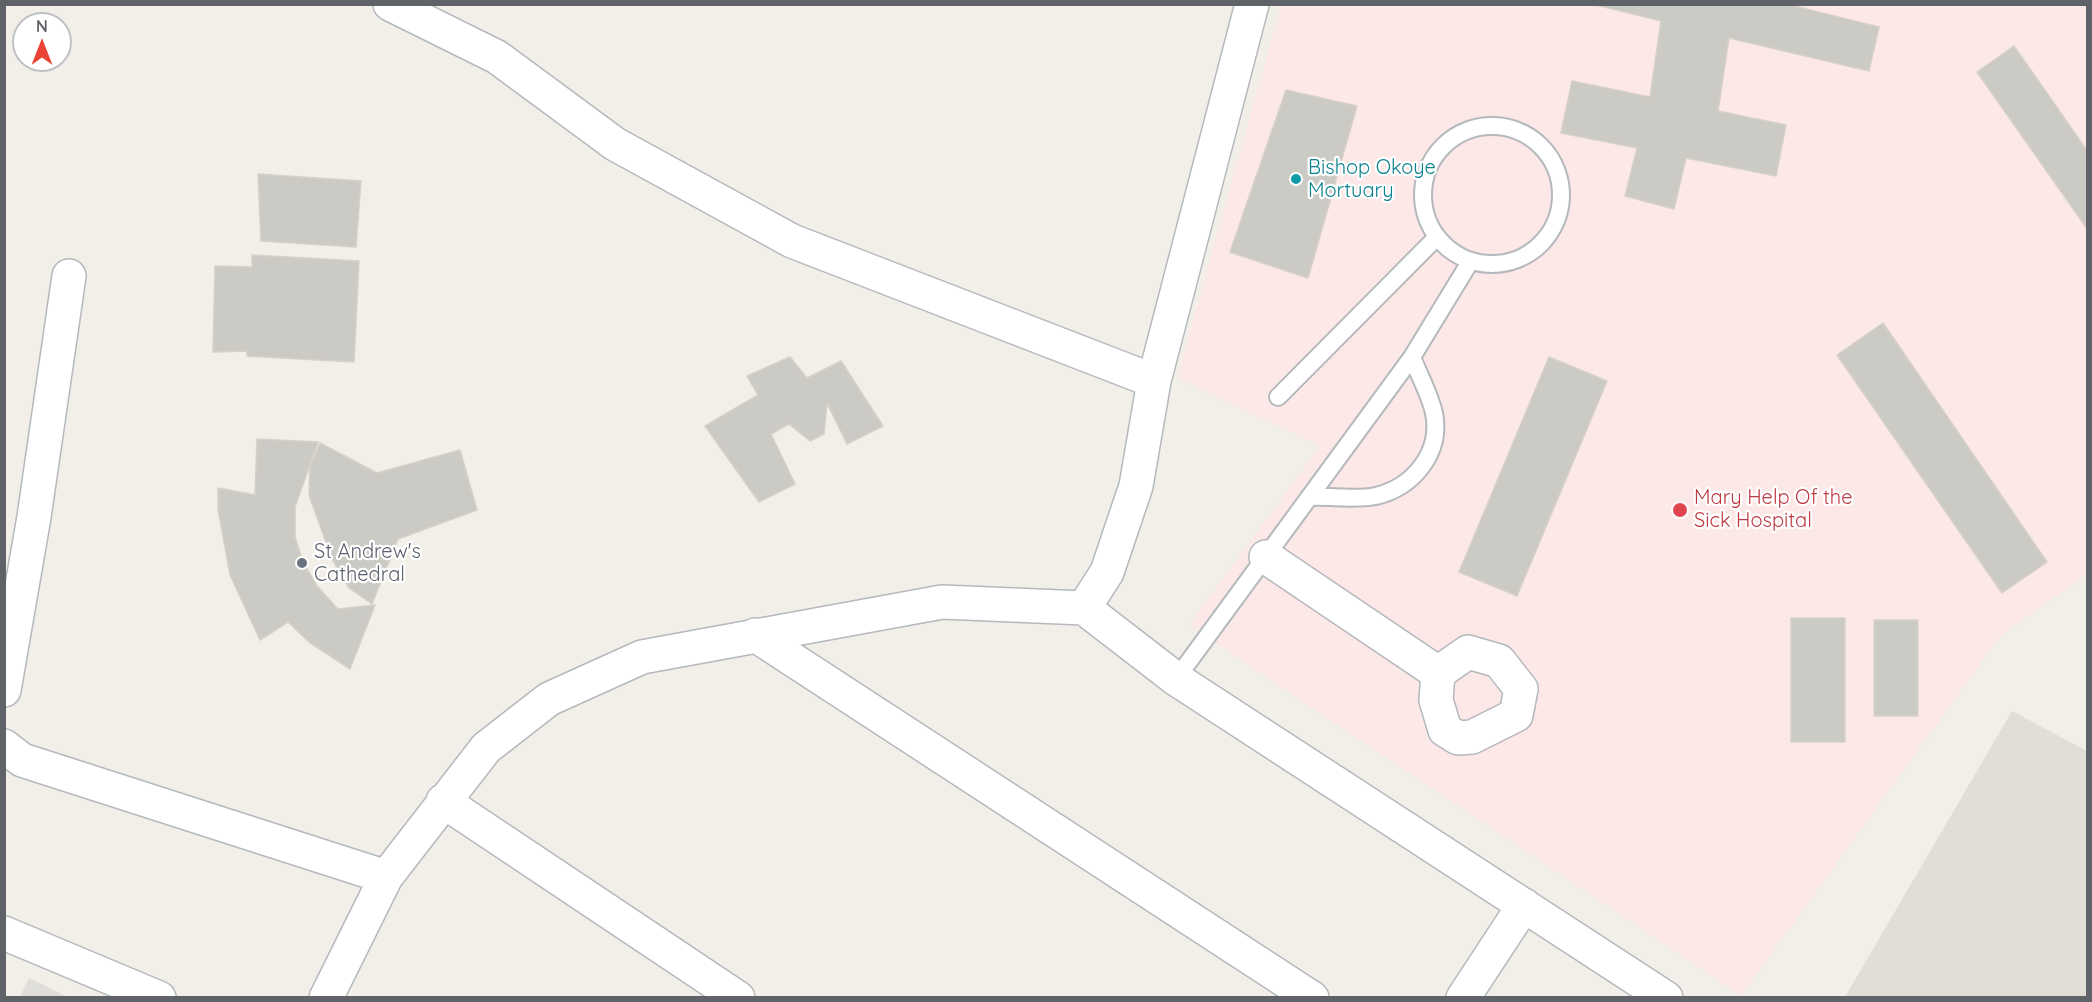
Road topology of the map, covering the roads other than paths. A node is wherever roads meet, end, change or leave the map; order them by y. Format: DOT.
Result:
graph roads {
  1 [pos="390,4"];
  2 [pos="1252,4"];
  3 [pos="1436,238"];
  4 [pos="1470,262"];
  5 [pos="69,276"];
  6 [pos="1412,357"];
  7 [pos="1154,381"];
  8 [pos="1278,397"];
  9 [pos="1311,497"];
  10 [pos="1266,557"];
  11 [pos="1084,608"];
  12 [pos="755,635"];
  13 [pos="1438,673"];
  14 [pos="1176,680"];
  15 [pos="4,690"];
  16 [pos="4,746"];
  17 [pos="442,801"];
  18 [pos="386,877"];
  19 [pos="1524,905"];
  20 [pos="4,933"];
  21 [pos="159,998"];
  22 [pos="326,998"];
  23 [pos="738,998"];
  24 [pos="1312,998"];
  25 [pos="1463,998"];
  26 [pos="1666,998"];
  1 -- 7 [label="street"];
  2 -- 7 [label="street"];
  3 -- 4 [label="lane"];
  3 -- 4 [label="lane"];
  3 -- 8 [label="lane"];
  4 -- 6 [label="lane"];
  5 -- 15 [label="street"];
  6 -- 9 [label="lane"];
  6 -- 9 [label="lane"];
  7 -- 11 [label="street"];
  9 -- 10 [label="lane"];
  10 -- 13 [label="street"];
  10 -- 14 [label="lane"];
  11 -- 12 [label="street"];
  11 -- 14 [label="street"];
  12 -- 17 [label="street"];
  12 -- 24 [label="street"];
  14 -- 19 [label="street"];
  16 -- 18 [label="street"];
  17 -- 18 [label="street"];
  17 -- 23 [label="street"];
  18 -- 22 [label="street"];
  19 -- 25 [label="street"];
  19 -- 26 [label="street"];
  20 -- 21 [label="street"];
}
